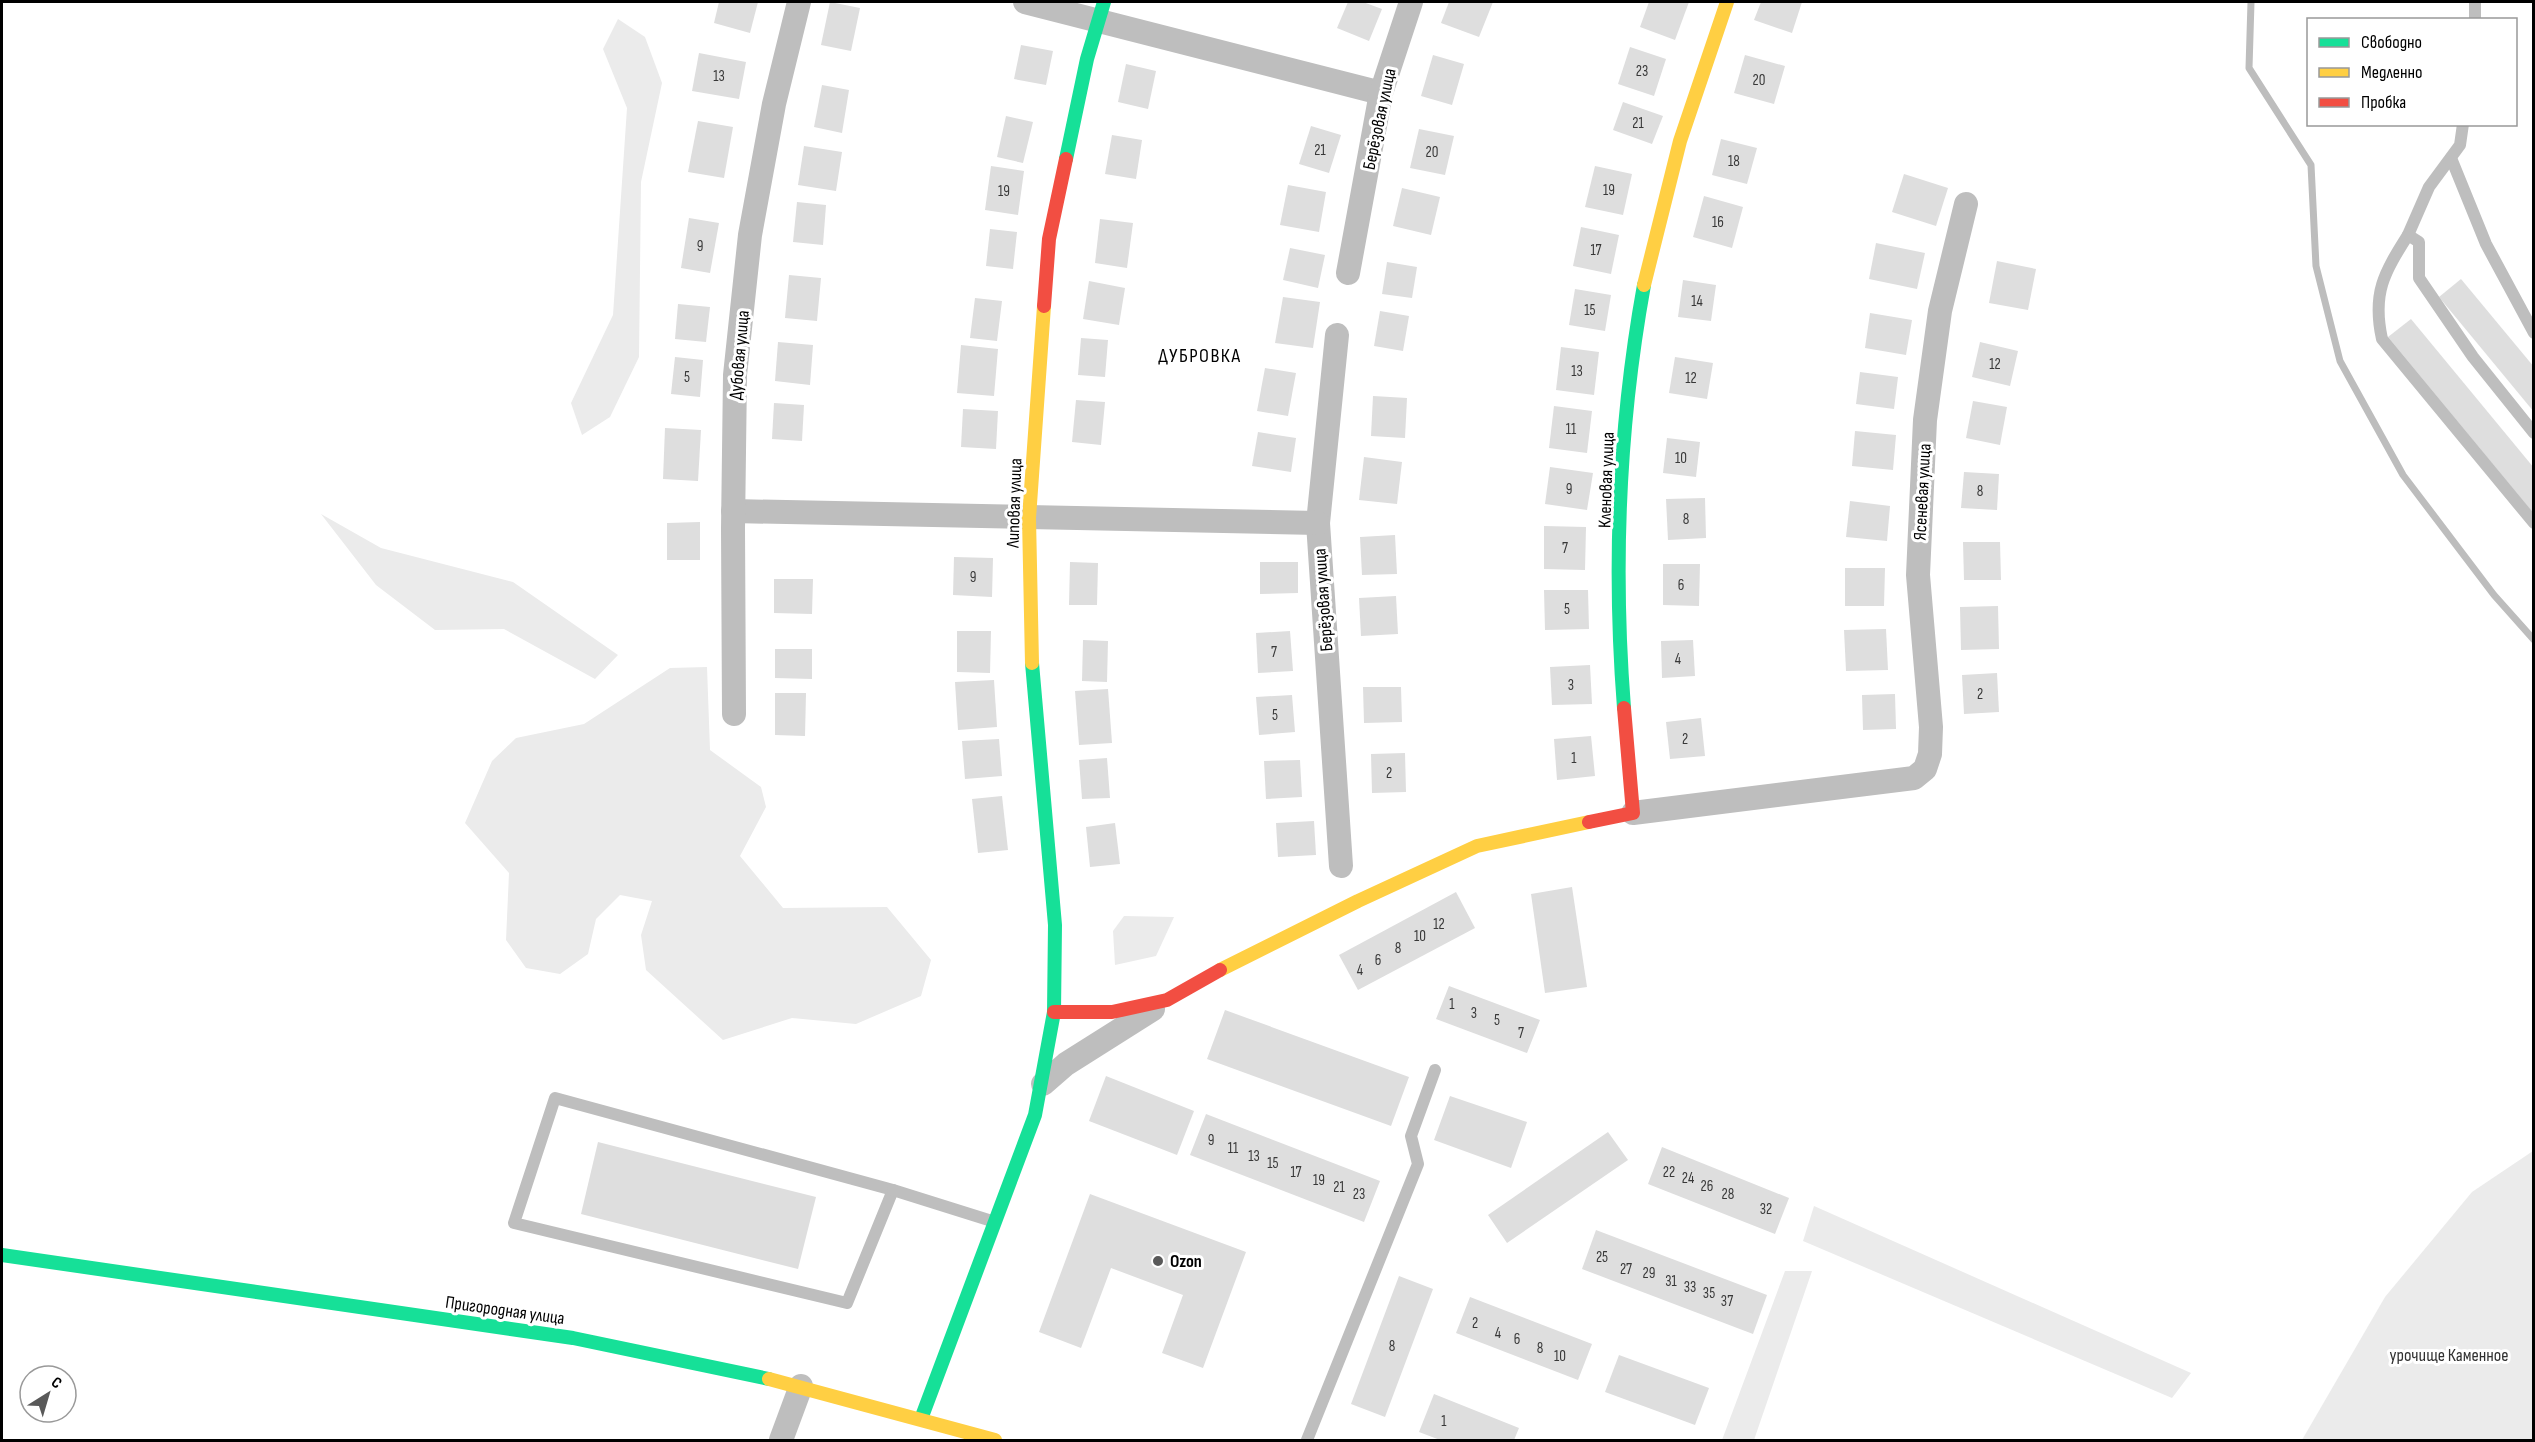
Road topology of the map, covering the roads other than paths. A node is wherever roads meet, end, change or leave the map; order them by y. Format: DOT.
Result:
graph roads {
  1 [pos="799,2"];
  2 [pos="1025,2"];
  3 [pos="1411,2"];
  4 [pos="1727,2"];
  5 [pos="2475,2"];
  6 [pos="1100,11"];
  7 [pos="2475,18"];
  8 [pos="1381,93"];
  9 [pos="2463,126"];
  10 [pos="2451,158"];
  11 [pos="1966,204"];
  12 [pos="2408,235"];
  13 [pos="1348,273"];
  14 [pos="2534,333"];
  15 [pos="1337,334"];
  16 [pos="2534,433"];
  17 [pos="733,511"];
  18 [pos="1029,518"];
  19 [pos="1318,523"];
  20 [pos="2534,523"];
  21 [pos="734,714"];
  22 [pos="1633,813"];
  23 [pos="1341,866"];
  24 [pos="1167,1000"];
  25 [pos="1054,1012"];
  26 [pos="1435,1070"];
  27 [pos="1042,1084"];
  28 [pos="893,1190"];
  29 [pos="994,1222"];
  30 [pos="2,1255"];
  31 [pos="801,1386"];
  32 [pos="921,1419"];
  33 [pos="782,1440"];
  34 [pos="995,1440"];
  35 [pos="1307,1440"];
  1 -- 17 [label="street, Дубовая улица"];
  2 -- 6 [label="street"];
  3 -- 8 [label="street, Берёзовая улица"];
  4 -- 22 [label="street, Кленовая улица"];
  5 -- 7 [label="lane"];
  6 -- 8 [label="street"];
  6 -- 18 [label="street, Липовая улица"];
  8 -- 13 [label="street, Берёзовая улица"];
  9 -- 10 [label="lane"];
  10 -- 12 [label="lane"];
  10 -- 14 [label="lane"];
  11 -- 22 [label="street, Ясеневая улица"];
  12 -- 16 [label="lane"];
  12 -- 20 [label="lane"];
  15 -- 19 [label="street, Берёзовая улица"];
  17 -- 18 [label="street"];
  17 -- 21 [label="street, Дубовая улица"];
  18 -- 19 [label="street"];
  18 -- 25 [label="street, Липовая улица"];
  19 -- 23 [label="street, Берёзовая улица"];
  22 -- 24 [label="street"];
  24 -- 25 [label="street"];
  24 -- 27 [label="street"];
  25 -- 27 [label="street, Липовая улица"];
  26 -- 35 [label="lane"];
  27 -- 29 [label="street, Липовая улица"];
  28 -- 28 [label="lane"];
  28 -- 29 [label="lane"];
  29 -- 32 [label="street, Липовая улица"];
  30 -- 31 [label="street, Пригородная улица"];
  31 -- 32 [label="street, Пригородная улица"];
  31 -- 33 [label="street"];
  32 -- 34 [label="street, Пригородная улица"];
}
